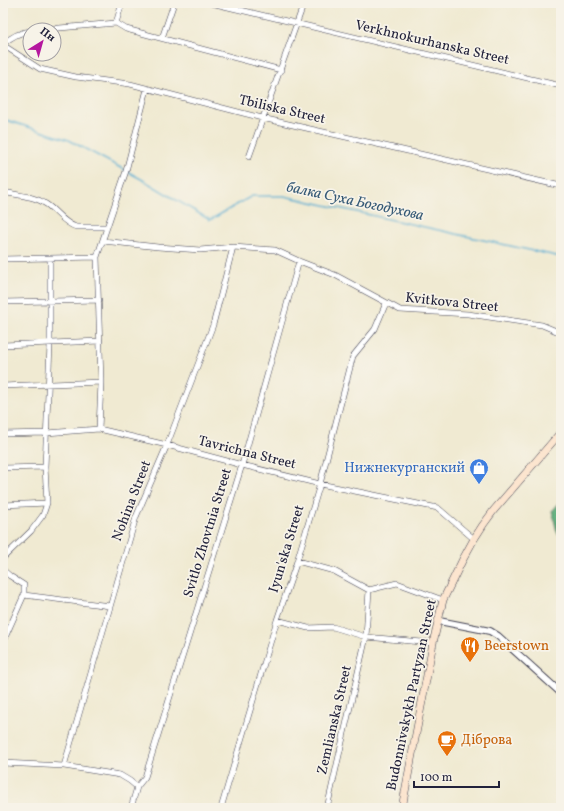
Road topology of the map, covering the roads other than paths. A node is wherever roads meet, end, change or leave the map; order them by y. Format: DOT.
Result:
graph roads {
  1 [pos="122,3"];
  2 [pos="174,3"];
  3 [pos="211,3"];
  4 [pos="304,3"];
  5 [pos="116,23"];
  6 [pos="297,23"];
  7 [pos="62,28"];
  8 [pos="22,33"];
  9 [pos="162,38"];
  10 [pos="3,45"];
  11 [pos="280,70"];
  12 [pos="561,86"];
  13 [pos="147,89"];
  14 [pos="262,118"];
  15 [pos="249,157"];
  16 [pos="561,186"];
  17 [pos="3,192"];
  18 [pos="107,227"];
  19 [pos="103,241"];
  20 [pos="233,247"];
  21 [pos="97,257"];
  22 [pos="50,258"];
  23 [pos="3,259"];
  24 [pos="299,261"];
  25 [pos="99,300"];
  26 [pos="50,301"];
  27 [pos="3,302"];
  28 [pos="386,303"];
  29 [pos="561,333"];
  30 [pos="100,342"];
  31 [pos="50,344"];
  32 [pos="3,345"];
  33 [pos="101,382"];
  34 [pos="48,384"];
  35 [pos="3,386"];
  36 [pos="98,429"];
  37 [pos="561,432"];
  38 [pos="46,433"];
  39 [pos="3,434"];
  40 [pos="167,445"];
  41 [pos="242,465"];
  42 [pos="45,467"];
  43 [pos="3,468"];
  44 [pos="320,484"];
  45 [pos="47,503"];
  46 [pos="3,505"];
  47 [pos="474,539"];
  48 [pos="3,558"];
  49 [pos="297,561"];
  50 [pos="3,570"];
  51 [pos="369,590"];
  52 [pos="24,595"];
  53 [pos="443,600"];
  54 [pos="110,606"];
  55 [pos="277,620"];
  56 [pos="438,621"];
  57 [pos="366,637"];
  58 [pos="3,642"];
  59 [pos="433,643"];
  60 [pos="561,693"];
  61 [pos="3,763"];
  62 [pos="64,766"];
  63 [pos="137,787"];
  64 [pos="131,808"];
  65 [pos="221,808"];
  66 [pos="327,808"];
  67 [pos="402,808"];
  1 -- 5 [label="street"];
  2 -- 9 [label="street"];
  3 -- 6 [label="street, Verkhnokurhanska Street"];
  4 -- 6 [label="street"];
  5 -- 7 [label="street"];
  5 -- 9 [label="street"];
  6 -- 11 [label="street"];
  6 -- 12 [label="street, Verkhnokurhanska Street"];
  8 -- 10 [label="street"];
  9 -- 11 [label="street"];
  10 -- 13 [label="street, Tbiliska Street"];
  11 -- 14 [label="street"];
  13 -- 14 [label="street, Tbiliska Street"];
  13 -- 18 [label="street"];
  14 -- 15 [label="street"];
  14 -- 16 [label="street, Tbiliska Street"];
  17 -- 18 [label="street"];
  18 -- 19 [label="street"];
  19 -- 20 [label="street, Kvitkova Street"];
  19 -- 21 [label="street"];
  20 -- 24 [label="street, Kvitkova Street"];
  20 -- 40 [label="street, Nohina Street"];
  21 -- 22 [label="street"];
  21 -- 25 [label="street"];
  22 -- 23 [label="street"];
  22 -- 26 [label="street"];
  24 -- 28 [label="street, Kvitkova Street"];
  24 -- 41 [label="street, Svitlo Zhovtnia Street"];
  25 -- 26 [label="street"];
  25 -- 30 [label="street"];
  26 -- 27 [label="street"];
  26 -- 31 [label="street"];
  28 -- 29 [label="street, Kvitkova Street"];
  28 -- 44 [label="street, Iyun'ska Street"];
  30 -- 31 [label="street"];
  30 -- 33 [label="street"];
  31 -- 32 [label="street"];
  31 -- 34 [label="street"];
  33 -- 34 [label="street"];
  33 -- 36 [label="street"];
  34 -- 35 [label="street"];
  34 -- 38 [label="street"];
  36 -- 38 [label="street, Tavrichna Street"];
  36 -- 40 [label="street, Tavrichna Street"];
  37 -- 47 [label="main road, Budonnivskykh Partyzan Street"];
  38 -- 39 [label="street, Tavrichna Street"];
  38 -- 42 [label="street"];
  40 -- 41 [label="street, Tavrichna Street"];
  40 -- 54 [label="street, Nohina Street"];
  41 -- 44 [label="street, Tavrichna Street"];
  41 -- 63 [label="street, Svitlo Zhovtnia Street"];
  42 -- 43 [label="street"];
  42 -- 45 [label="street"];
  44 -- 47 [label="street, Tavrichna Street"];
  44 -- 49 [label="street, Iyun'ska Street"];
  45 -- 46 [label="street"];
  45 -- 48 [label="street"];
  47 -- 53 [label="main road, Budonnivskykh Partyzan Street"];
  49 -- 51 [label="street"];
  49 -- 55 [label="street, Iyun'ska Street"];
  50 -- 52 [label="street"];
  51 -- 53 [label="street"];
  51 -- 57 [label="street, Zemlianska Street"];
  52 -- 54 [label="street"];
  52 -- 58 [label="street"];
  53 -- 56 [label="main road, Budonnivskykh Partyzan Street"];
  54 -- 62 [label="street, Nohina Street"];
  55 -- 57 [label="street"];
  55 -- 65 [label="street, Iyun'ska Street"];
  56 -- 59 [label="main road, Budonnivskykh Partyzan Street"];
  56 -- 60 [label="street"];
  57 -- 59 [label="street"];
  57 -- 66 [label="street, Zemlianska Street"];
  59 -- 67 [label="main road, Budonnivskykh Partyzan Street"];
  61 -- 62 [label="street"];
  62 -- 63 [label="street"];
  63 -- 64 [label="street, Svitlo Zhovtnia Street"];
}
